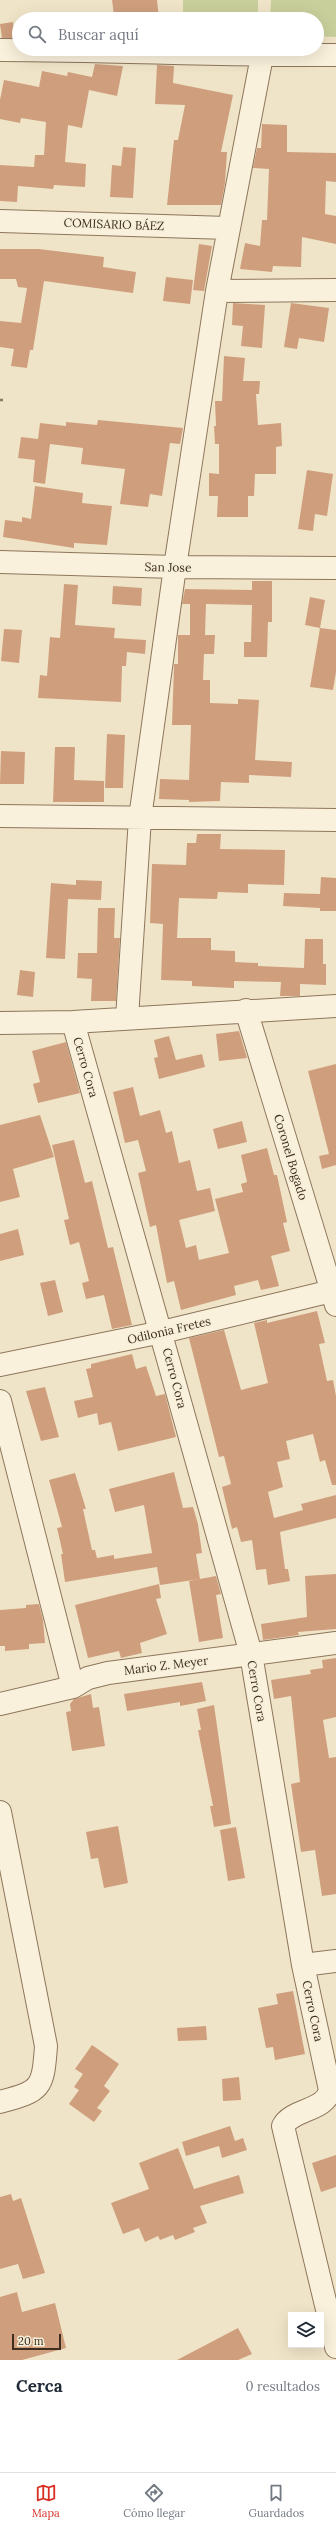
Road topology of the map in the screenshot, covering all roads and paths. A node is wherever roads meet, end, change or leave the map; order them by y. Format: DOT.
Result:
graph roads {
  1 [pos="0,50"];
  2 [pos="12,50"];
  3 [pos="324,55"];
  4 [pos="336,55"];
  5 [pos="262,56"];
  6 [pos="0,221"];
  7 [pos="228,228"];
  8 [pos="336,290"];
  9 [pos="217,291"];
  10 [pos="0,400"];
  11 [pos="4,400"];
  12 [pos="0,562"];
  13 [pos="175,567"];
  14 [pos="336,568"];
  15 [pos="0,816"];
  16 [pos="140,818"];
  17 [pos="336,820"];
  18 [pos="336,1006"];
  19 [pos="246,1010"];
  20 [pos="127,1018"];
  21 [pos="73,1022"];
  22 [pos="0,1023"];
  23 [pos="335,1296"];
  24 [pos="162,1332"];
  25 [pos="0,1365"];
  26 [pos="0,1400"];
  27 [pos="336,1643"];
  28 [pos="251,1654"];
  29 [pos="73,1687"];
  30 [pos="0,1704"];
  31 [pos="0,1812"];
  32 [pos="336,1961"];
  33 [pos="303,1965"];
  34 [pos="0,2102"];
  35 [pos="336,2347"];
  1 -- 2 [label="street"];
  3 -- 4 [label="street"];
  5 -- 7 [label="street"];
  6 -- 7 [label="street, COMISARIO BÁEZ"];
  7 -- 9 [label="street"];
  8 -- 9 [label="street"];
  9 -- 13 [label="street"];
  10 -- 11 [label="path"];
  12 -- 13 [label="street, San Jose"];
  13 -- 14 [label="street, San Jose"];
  13 -- 16 [label="street"];
  15 -- 16 [label="street"];
  16 -- 17 [label="street"];
  16 -- 20 [label="street"];
  18 -- 19 [label="street"];
  19 -- 20 [label="street"];
  19 -- 23 [label="street, Coronel Bogado"];
  20 -- 21 [label="street"];
  21 -- 22 [label="street"];
  21 -- 24 [label="street, Cerro Cora"];
  23 -- 24 [label="street, Odilonia Fretes"];
  24 -- 25 [label="street, Odilonia Fretes"];
  24 -- 28 [label="street, Cerro Cora"];
  26 -- 29 [label="street"];
  27 -- 28 [label="street, Mario Z. Meyer"];
  28 -- 29 [label="street, Mario Z. Meyer"];
  28 -- 33 [label="street, Cerro Cora"];
  29 -- 30 [label="street, Mario Z. Meyer"];
  31 -- 34 [label="street"];
  32 -- 33 [label="street"];
  33 -- 35 [label="street, Cerro Cora"];
}
